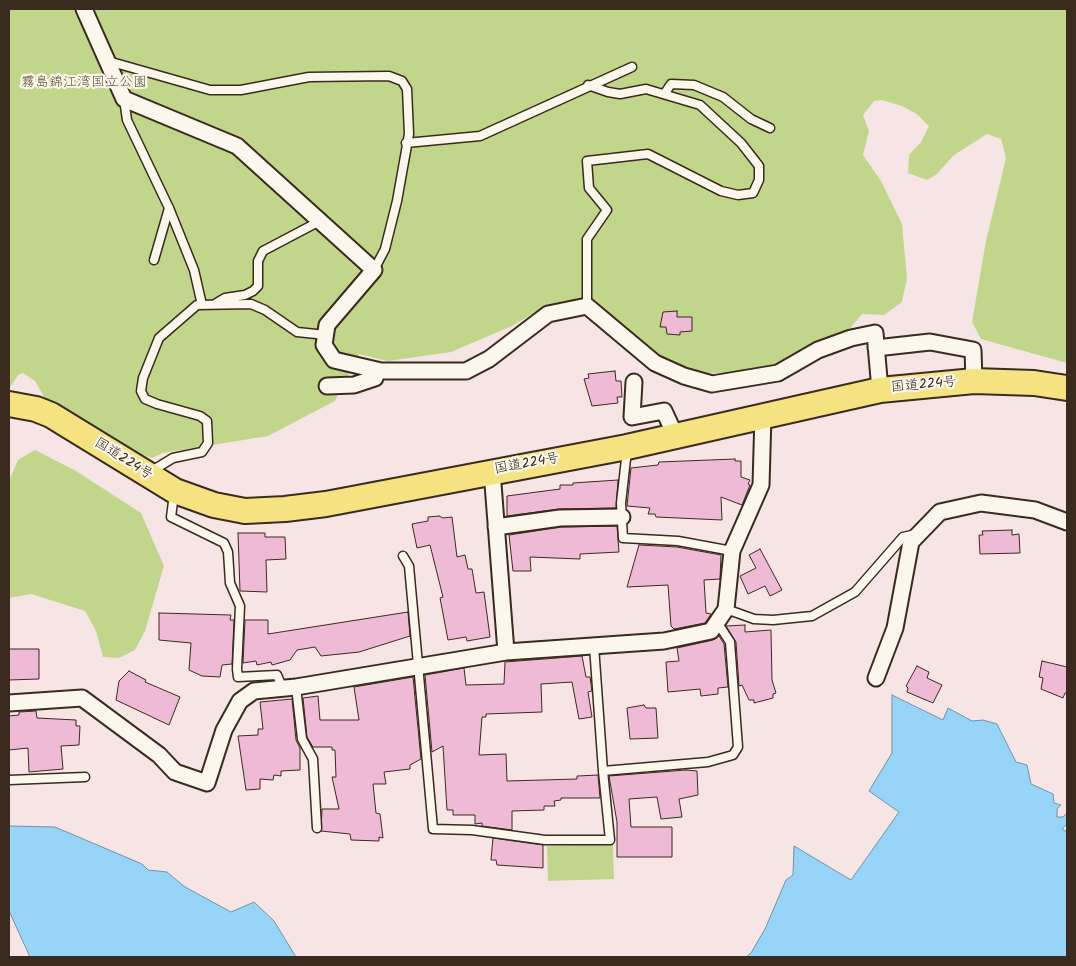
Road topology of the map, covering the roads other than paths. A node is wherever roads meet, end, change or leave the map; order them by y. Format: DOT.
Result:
graph roads {
  1 [pos="84,9"];
  2 [pos="107,61"];
  3 [pos="632,66"];
  4 [pos="588,86"];
  5 [pos="665,93"];
  6 [pos="124,99"];
  7 [pos="770,128"];
  8 [pos="406,143"];
  9 [pos="169,208"];
  10 [pos="320,221"];
  11 [pos="154,260"];
  12 [pos="374,270"];
  13 [pos="202,305"];
  14 [pos="214,305"];
  15 [pos="587,306"];
  16 [pos="326,335"];
  17 [pos="876,348"];
  18 [pos="377,370"];
  19 [pos="974,381"];
  20 [pos="634,382"];
  21 [pos="326,386"];
  22 [pos="1067,388"];
  23 [pos="880,390"];
  24 [pos="9,404"];
  25 [pos="763,415"];
  26 [pos="676,436"];
  27 [pos="627,447"];
  28 [pos="492,471"];
  29 [pos="146,474"];
  30 [pos="174,491"];
  31 [pos="622,516"];
  32 [pos="1067,522"];
  33 [pos="496,527"];
  34 [pos="920,533"];
  35 [pos="732,550"];
  36 [pos="403,556"];
  37 [pos="726,609"];
  38 [pos="717,622"];
  39 [pos="594,646"];
  40 [pos="506,652"];
  41 [pos="420,667"];
  42 [pos="876,678"];
  43 [pos="289,687"];
  44 [pos="9,703"];
  45 [pos="603,771"];
  46 [pos="85,777"];
  47 [pos="9,780"];
  48 [pos="317,828"];
  1 -- 2 [label="street"];
  2 -- 6 [label="street"];
  2 -- 8 [label="lane"];
  3 -- 4 [label="lane"];
  4 -- 5 [label="lane"];
  4 -- 8 [label="lane"];
  5 -- 7 [label="lane"];
  5 -- 15 [label="lane"];
  6 -- 9 [label="lane"];
  6 -- 10 [label="street"];
  8 -- 12 [label="lane"];
  9 -- 11 [label="lane"];
  9 -- 13 [label="lane"];
  10 -- 12 [label="street"];
  10 -- 14 [label="lane"];
  12 -- 16 [label="street"];
  13 -- 14 [label="lane"];
  13 -- 29 [label="lane"];
  14 -- 16 [label="lane"];
  15 -- 17 [label="street"];
  15 -- 18 [label="street"];
  16 -- 18 [label="street"];
  17 -- 19 [label="street"];
  17 -- 23 [label="street"];
  18 -- 21 [label="street"];
  19 -- 22 [label="highway, 国道224号"];
  19 -- 23 [label="highway, 国道224号"];
  20 -- 26 [label="street"];
  23 -- 25 [label="highway, 国道224号"];
  24 -- 29 [label="highway, 国道224号"];
  25 -- 26 [label="highway, 国道224号"];
  25 -- 35 [label="street"];
  26 -- 27 [label="highway, 国道224号"];
  27 -- 28 [label="highway, 国道224号"];
  27 -- 31 [label="lane"];
  28 -- 30 [label="highway, 国道224号"];
  28 -- 33 [label="street"];
  29 -- 30 [label="highway, 国道224号"];
  30 -- 43 [label="lane"];
  31 -- 33 [label="street"];
  31 -- 35 [label="lane"];
  32 -- 34 [label="street"];
  33 -- 40 [label="street"];
  34 -- 37 [label="lane"];
  34 -- 42 [label="street"];
  35 -- 37 [label="street"];
  36 -- 41 [label="lane"];
  37 -- 38 [label="street"];
  38 -- 39 [label="street"];
  38 -- 45 [label="lane"];
  39 -- 40 [label="street"];
  39 -- 45 [label="lane"];
  40 -- 41 [label="street"];
  41 -- 43 [label="street"];
  41 -- 45 [label="lane"];
  43 -- 44 [label="street"];
  43 -- 48 [label="lane"];
  46 -- 47 [label="lane"];
}
